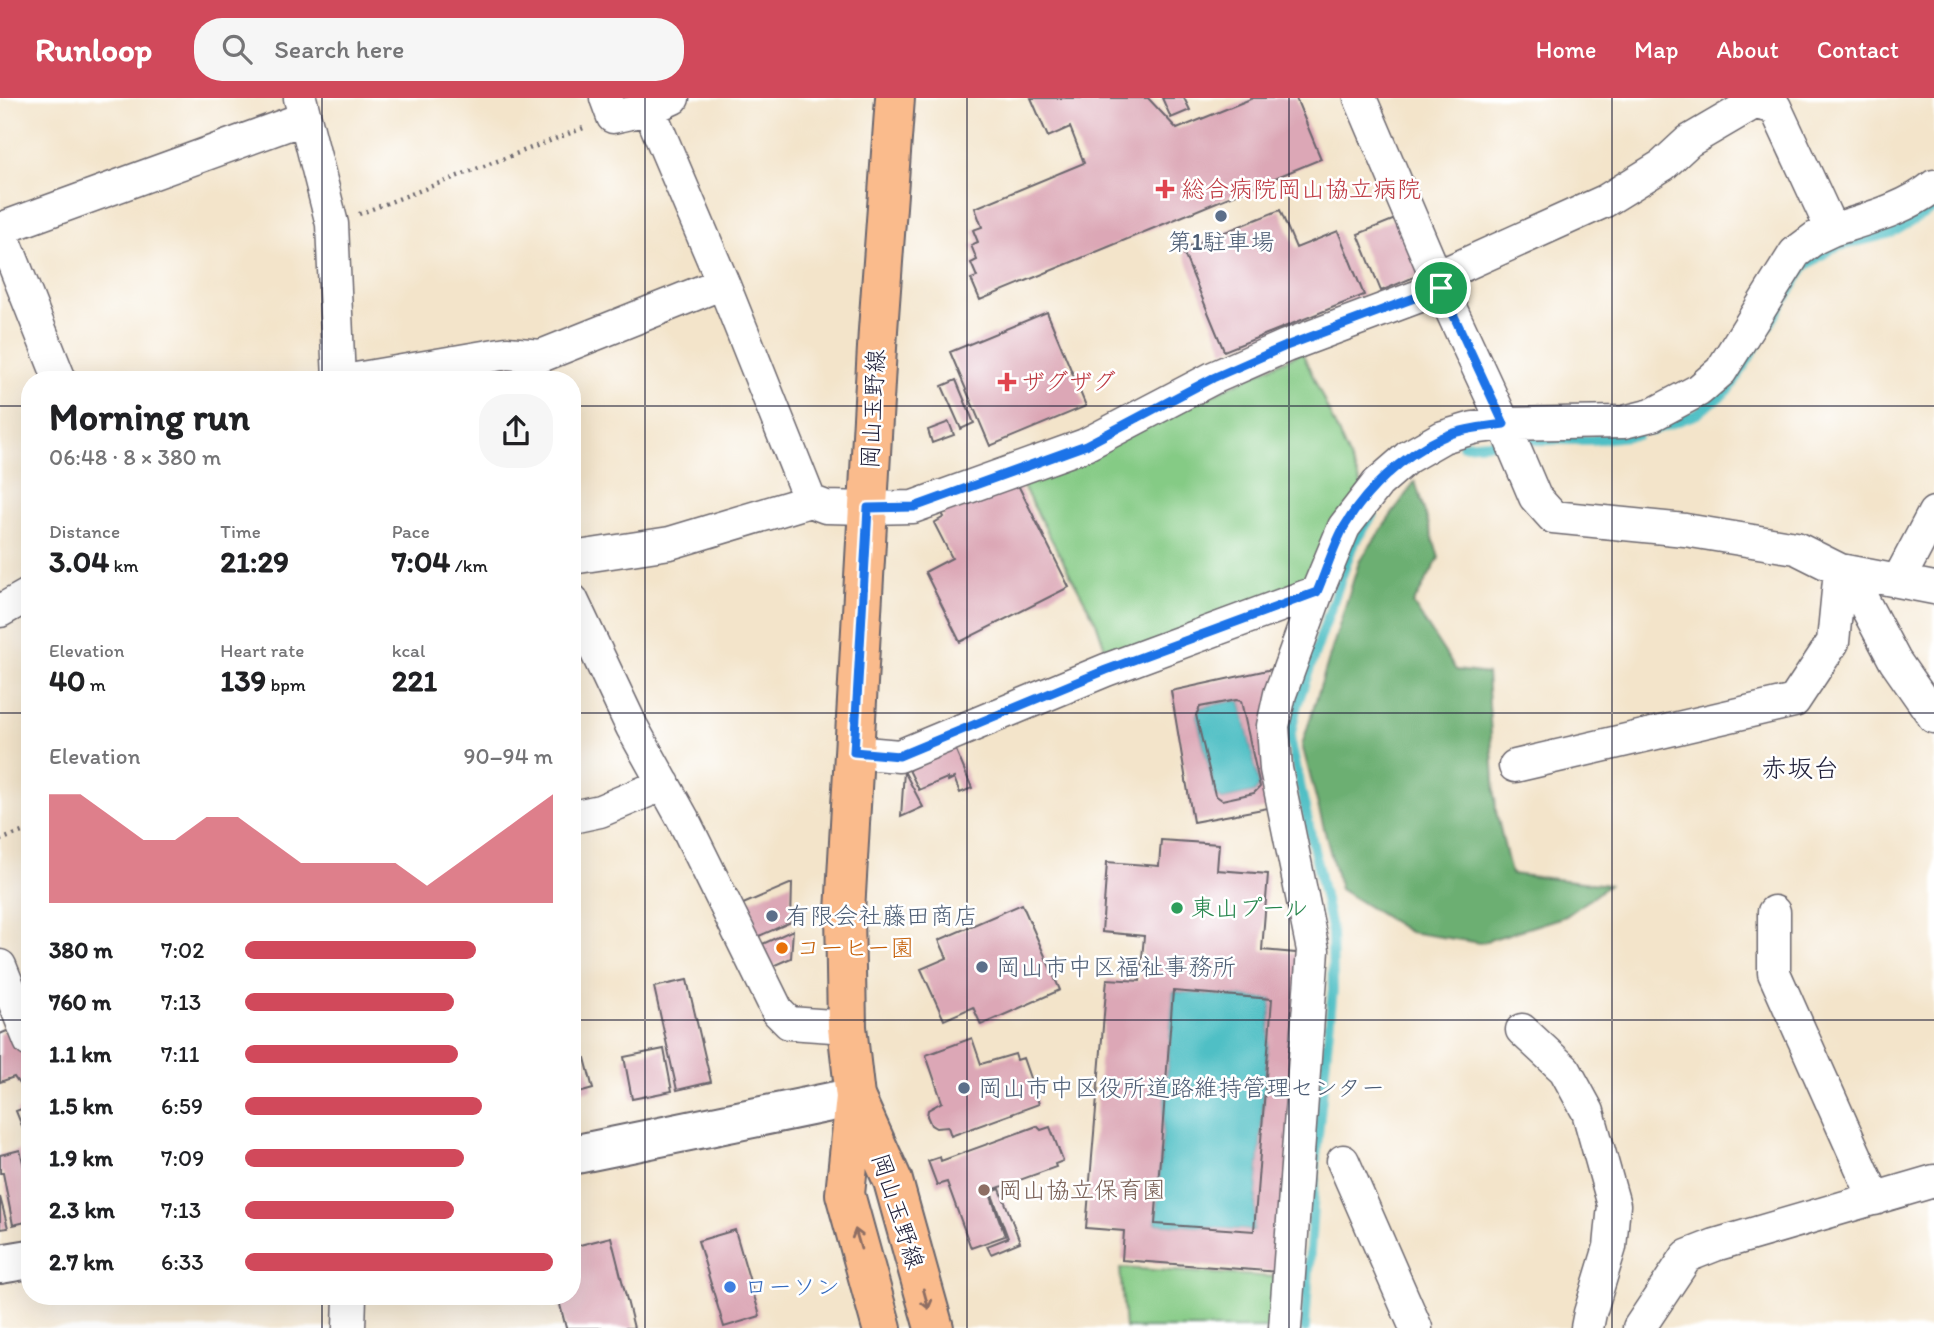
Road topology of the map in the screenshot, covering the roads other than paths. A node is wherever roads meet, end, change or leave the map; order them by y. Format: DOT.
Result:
graph roads {
  1 [pos="895,98"];
  2 [pos="1360,98"];
  3 [pos="1752,101"];
  4 [pos="661,104"];
  5 [pos="609,107"];
  6 [pos="302,108"];
  7 [pos="1934,186"];
  8 [pos="0,229"];
  9 [pos="1832,230"];
  10 [pos="1439,282"];
  11 [pos="723,283"];
  12 [pos="56,371"];
  13 [pos="339,371"];
  14 [pos="402,371"];
  15 [pos="1509,436"];
  16 [pos="810,501"];
  17 [pos="868,508"];
  18 [pos="1934,513"];
  19 [pos="581,557"];
  20 [pos="1840,570"];
  21 [pos="1898,581"];
  22 [pos="1934,588"];
  23 [pos="1317,592"];
  24 [pos="21,599"];
  25 [pos="0,611"];
  26 [pos="581,619"];
  27 [pos="1934,717"];
  28 [pos="854,752"];
  29 [pos="1516,766"];
  30 [pos="664,784"];
  31 [pos="581,815"];
  32 [pos="1774,912"];
  33 [pos="0,966"];
  34 [pos="21,1004"];
  35 [pos="847,1027"];
  36 [pos="1522,1030"];
  37 [pos="855,1097"];
  38 [pos="581,1152"];
  39 [pos="1343,1161"];
  40 [pos="1934,1181"];
  41 [pos="1875,1199"];
  42 [pos="21,1260"];
  43 [pos="0,1264"];
  44 [pos="350,1305"];
  45 [pos="349,1328"];
  46 [pos="882,1328"];
  47 [pos="934,1328"];
  48 [pos="1285,1328"];
  49 [pos="1416,1328"];
  50 [pos="1587,1328"];
  51 [pos="1639,1328"];
  1 -- 17 [label="main road, 岡山玉野線"];
  2 -- 10 [label="street"];
  3 -- 9 [label="street"];
  3 -- 10 [label="street"];
  4 -- 5 [label="street"];
  4 -- 11 [label="street"];
  6 -- 8 [label="street"];
  6 -- 13 [label="street"];
  7 -- 9 [label="street"];
  8 -- 12 [label="street"];
  9 -- 15 [label="street"];
  10 -- 15 [label="street"];
  10 -- 17 [label="street"];
  11 -- 14 [label="street"];
  11 -- 16 [label="street"];
  15 -- 20 [label="street"];
  15 -- 23 [label="street"];
  16 -- 17 [label="street"];
  16 -- 19 [label="street"];
  17 -- 28 [label="main road, 岡山玉野線"];
  18 -- 21 [label="street"];
  20 -- 21 [label="street"];
  20 -- 27 [label="street"];
  20 -- 29 [label="street"];
  21 -- 22 [label="street"];
  23 -- 28 [label="street"];
  23 -- 48 [label="street"];
  24 -- 25 [label="street"];
  26 -- 30 [label="street"];
  28 -- 35 [label="main road, 岡山玉野線"];
  30 -- 31 [label="street"];
  30 -- 35 [label="street"];
  32 -- 41 [label="street"];
  33 -- 34 [label="street"];
  35 -- 37 [label="main road, 岡山玉野線"];
  36 -- 50 [label="street"];
  37 -- 38 [label="street"];
  46 -- 37 [label="main road, 岡山玉野線, one-way"];
  37 -- 47 [label="main road, 岡山玉野線, one-way"];
  39 -- 49 [label="street"];
  40 -- 41 [label="street"];
  41 -- 51 [label="street"];
  42 -- 43 [label="street"];
  44 -- 45 [label="street"];
}
